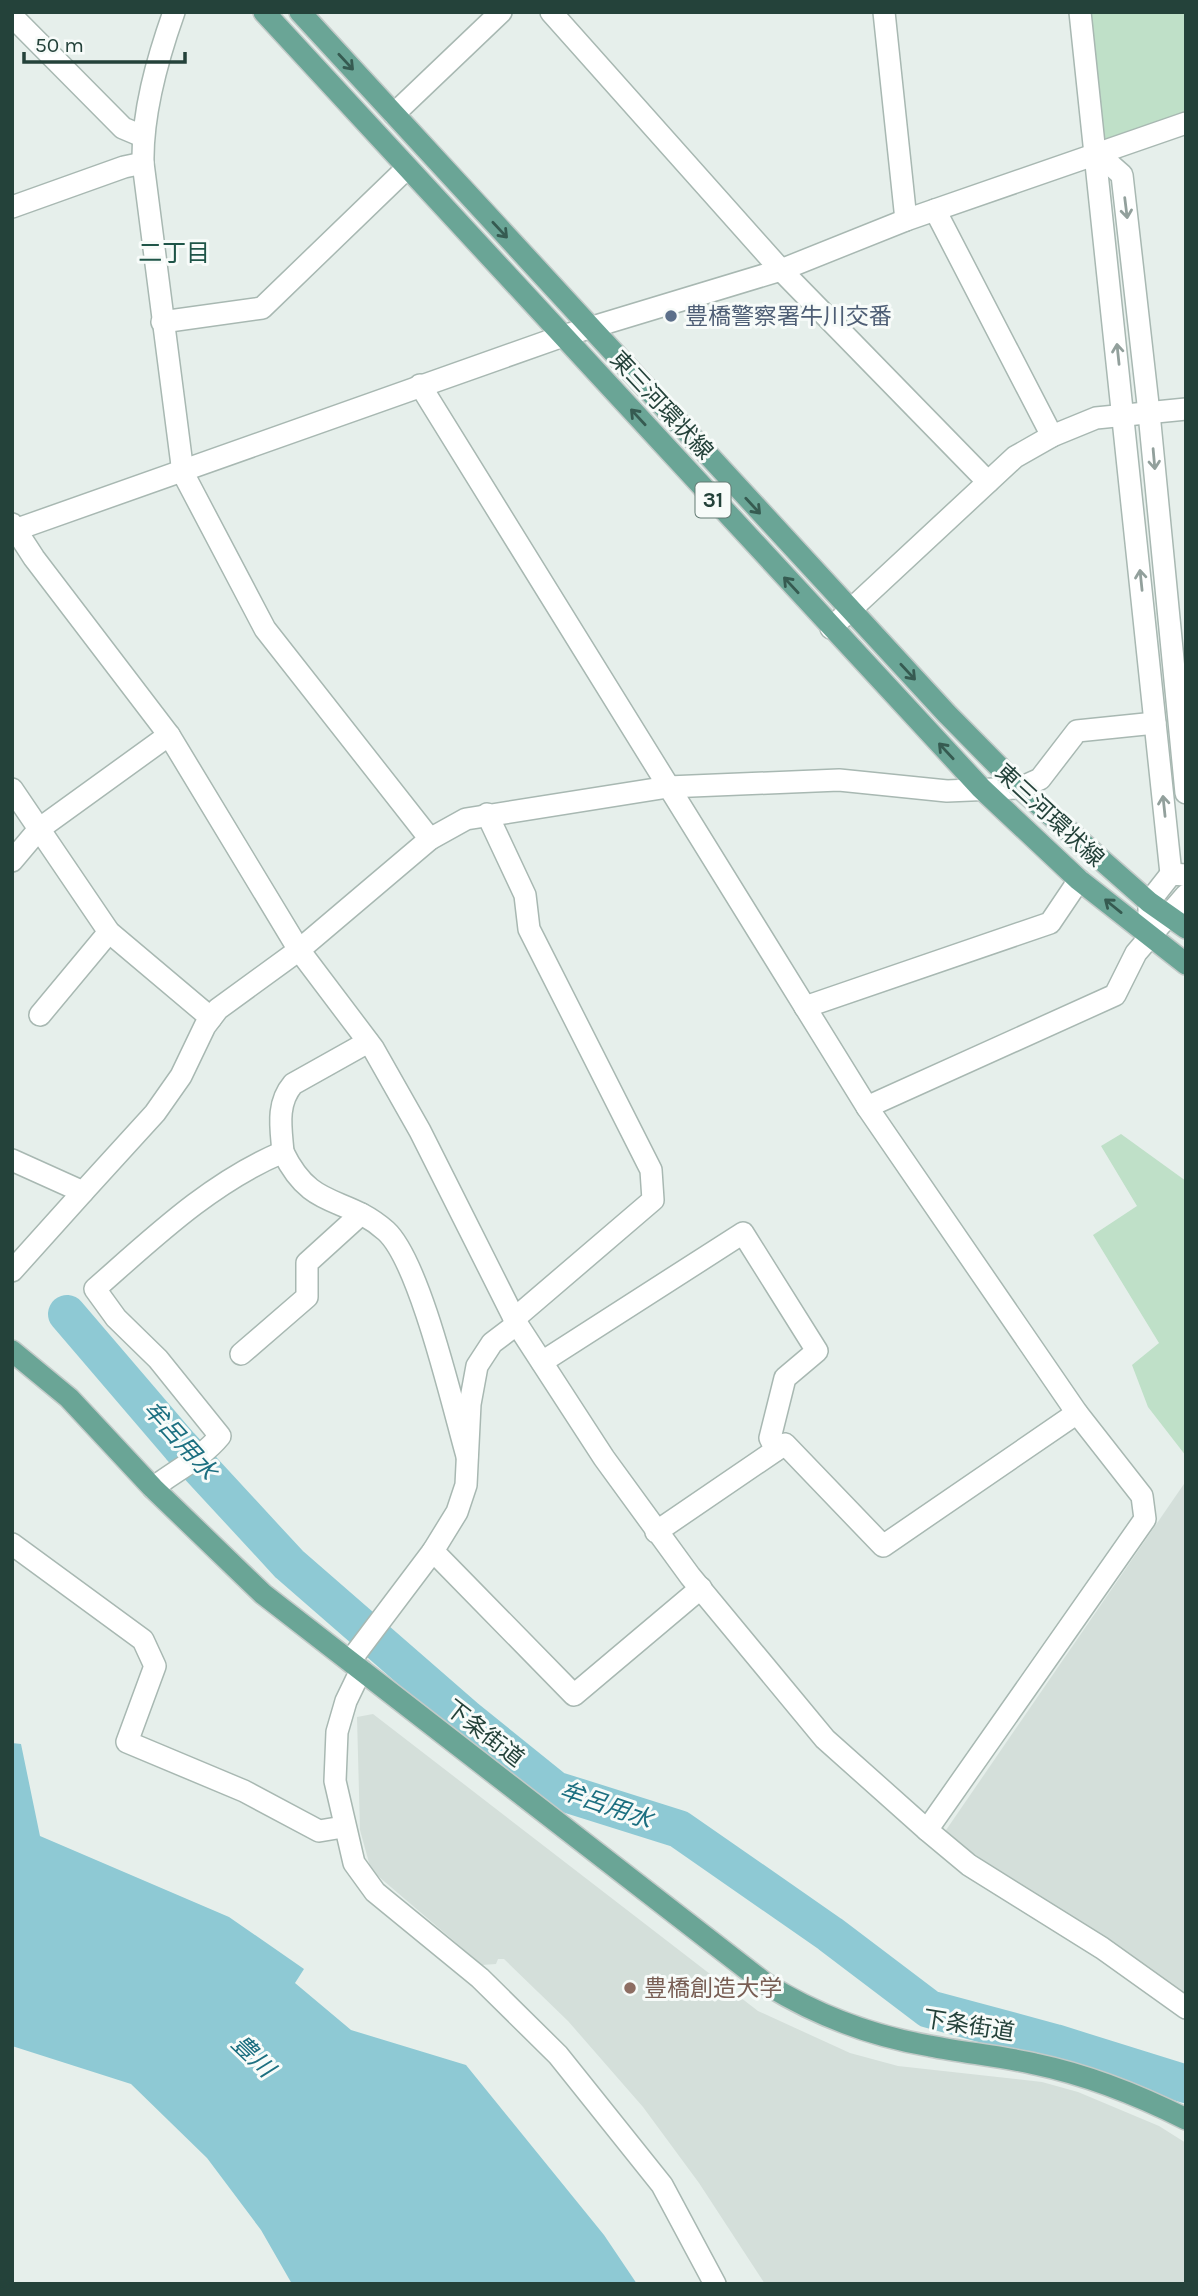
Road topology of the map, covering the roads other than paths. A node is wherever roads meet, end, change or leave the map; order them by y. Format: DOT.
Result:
graph roads {
  1 [pos="174,12"];
  2 [pos="264,12"];
  3 [pos="300,12"];
  4 [pos="501,12"];
  5 [pos="551,12"];
  6 [pos="884,12"];
  7 [pos="1080,12"];
  8 [pos="12,16"];
  9 [pos="394,114"];
  10 [pos="1186,123"];
  11 [pos="142,136"];
  12 [pos="1096,152"];
  13 [pos="143,163"];
  14 [pos="405,169"];
  15 [pos="12,207"];
  16 [pos="935,210"];
  17 [pos="906,220"];
  18 [pos="781,270"];
  19 [pos="162,321"];
  20 [pos="590,327"];
  21 [pos="563,336"];
  22 [pos="420,385"];
  23 [pos="1186,409"];
  24 [pos="1149,413"];
  25 [pos="1125,416"];
  26 [pos="1052,436"];
  27 [pos="183,473"];
  28 [pos="988,482"];
  29 [pos="13,528"];
  30 [pos="850,610"];
  31 [pos="831,628"];
  32 [pos="1155,723"];
  33 [pos="169,735"];
  34 [pos="668,787"];
  35 [pos="981,788"];
  36 [pos="1020,788"];
  37 [pos="12,789"];
  38 [pos="1186,793"];
  39 [pos="486,814"];
  40 [pos="39,829"];
  41 [pos="430,839"];
  42 [pos="12,861"];
  43 [pos="1178,874"];
  44 [pos="1079,880"];
  45 [pos="1186,895"];
  46 [pos="1149,902"];
  47 [pos="1178,922"];
  48 [pos="108,932"];
  49 [pos="1149,935"];
  50 [pos="299,950"];
  51 [pos="1186,964"];
  52 [pos="805,1007"];
  53 [pos="40,1015"];
  54 [pos="211,1018"];
  55 [pos="368,1042"];
  56 [pos="867,1107"];
  57 [pos="283,1152"];
  58 [pos="12,1160"];
  59 [pos="83,1192"];
  60 [pos="361,1214"];
  61 [pos="12,1271"];
  62 [pos="516,1322"];
  63 [pos="12,1351"];
  64 [pos="241,1354"];
  65 [pos="542,1362"];
  66 [pos="1077,1413"];
  67 [pos="776,1450"];
  68 [pos="467,1456"];
  69 [pos="153,1488"];
  70 [pos="656,1532"];
  71 [pos="12,1544"];
  72 [pos="433,1551"];
  73 [pos="701,1588"];
  74 [pos="357,1660"];
  75 [pos="343,1828"];
  76 [pos="927,1830"];
  77 [pos="1186,2008"];
  78 [pos="1186,2119"];
  79 [pos="715,2284"];
  1 -- 11 [label="street"];
  2 -- 14 [label="main road, 東三河環状線 / 31"];
  3 -- 9 [label="main road, 東三河環状線 / 31, one-way"];
  4 -- 9 [label="street"];
  5 -- 18 [label="street"];
  6 -- 17 [label="street"];
  7 -- 12 [label="street"];
  8 -- 11 [label="street"];
  9 -- 20 [label="main road, 東三河環状線 / 31, one-way"];
  10 -- 12 [label="street"];
  11 -- 13 [label="street"];
  12 -- 16 [label="street"];
  12 -- 24 [label="street, one-way"];
  25 -- 12 [label="street, one-way"];
  13 -- 15 [label="street"];
  13 -- 19 [label="street"];
  14 -- 19 [label="street"];
  14 -- 21 [label="main road, 東三河環状線 / 31"];
  16 -- 17 [label="street"];
  16 -- 26 [label="street"];
  17 -- 18 [label="street"];
  18 -- 20 [label="street"];
  18 -- 28 [label="street"];
  19 -- 27 [label="street"];
  20 -- 21 [label="street"];
  20 -- 30 [label="main road, 東三河環状線 / 31, one-way"];
  21 -- 22 [label="street"];
  31 -- 21 [label="main road, 東三河環状線 / 31, one-way"];
  22 -- 27 [label="street"];
  22 -- 34 [label="street"];
  23 -- 24 [label="street"];
  24 -- 25 [label="street"];
  24 -- 38 [label="street, one-way"];
  25 -- 26 [label="street"];
  32 -- 25 [label="street, one-way"];
  26 -- 28 [label="street"];
  27 -- 29 [label="street"];
  27 -- 41 [label="street"];
  28 -- 30 [label="street"];
  29 -- 33 [label="street"];
  30 -- 31 [label="street"];
  30 -- 36 [label="main road, 東三河環状線 / 31, one-way"];
  35 -- 31 [label="main road, 東三河環状線 / 31, one-way"];
  32 -- 36 [label="street"];
  43 -- 32 [label="street, one-way"];
  33 -- 40 [label="street"];
  33 -- 50 [label="street"];
  34 -- 35 [label="street"];
  34 -- 39 [label="street"];
  34 -- 52 [label="street"];
  35 -- 36 [label="street"];
  35 -- 44 [label="main road, 東三河環状線 / 31"];
  36 -- 46 [label="main road, 東三河環状線 / 31"];
  37 -- 40 [label="street"];
  39 -- 41 [label="street"];
  39 -- 62 [label="street"];
  40 -- 42 [label="street"];
  40 -- 48 [label="street"];
  41 -- 50 [label="street"];
  43 -- 46 [label="street"];
  49 -- 44 [label="main road, 東三河環状線 / 31, one-way"];
  44 -- 52 [label="street"];
  45 -- 47 [label="street"];
  46 -- 47 [label="main road, 東三河環状線 / 31"];
  46 -- 49 [label="street"];
  47 -- 49 [label="street"];
  48 -- 53 [label="street"];
  48 -- 54 [label="street"];
  49 -- 51 [label="main road, 東三河環状線 / 31"];
  49 -- 56 [label="street"];
  50 -- 54 [label="street"];
  50 -- 55 [label="street"];
  52 -- 56 [label="street"];
  54 -- 59 [label="street"];
  55 -- 57 [label="street"];
  55 -- 62 [label="street"];
  56 -- 66 [label="street"];
  57 -- 60 [label="street"];
  57 -- 69 [label="street"];
  58 -- 59 [label="street"];
  59 -- 61 [label="street"];
  60 -- 64 [label="street"];
  60 -- 68 [label="street"];
  62 -- 65 [label="street"];
  62 -- 68 [label="street"];
  63 -- 69 [label="main road, 下条街道"];
  65 -- 67 [label="street"];
  65 -- 70 [label="street"];
  66 -- 67 [label="street"];
  66 -- 76 [label="street"];
  67 -- 70 [label="street"];
  68 -- 72 [label="street"];
  69 -- 74 [label="main road, 下条街道"];
  70 -- 73 [label="street"];
  71 -- 75 [label="street"];
  72 -- 73 [label="street"];
  72 -- 74 [label="street"];
  73 -- 76 [label="street"];
  74 -- 75 [label="street"];
  74 -- 78 [label="main road, 下条街道"];
  75 -- 79 [label="street"];
  76 -- 77 [label="street"];
}
